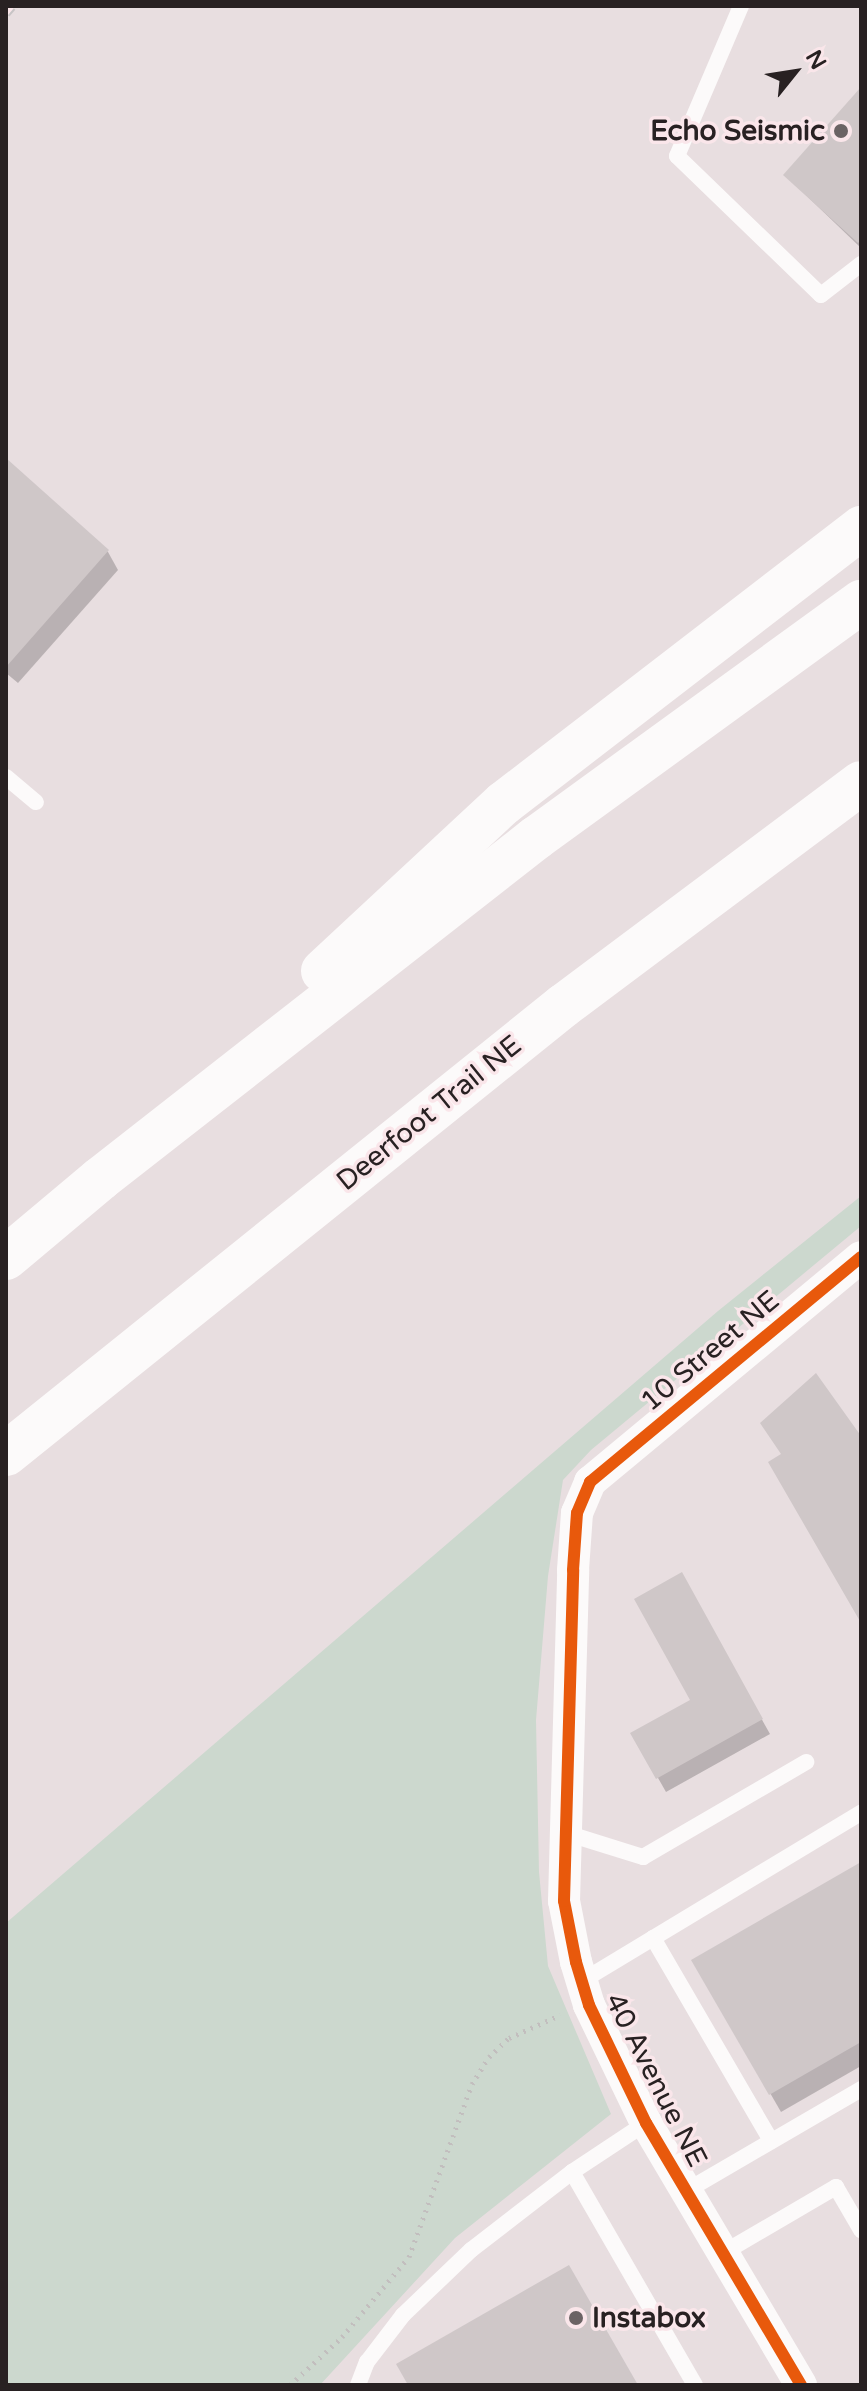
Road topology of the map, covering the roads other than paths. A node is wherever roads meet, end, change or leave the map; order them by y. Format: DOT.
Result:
graph roads {
  1 [pos="741,6"];
  2 [pos="861,264"];
  3 [pos="861,528"];
  4 [pos="861,602"];
  5 [pos="6,777"];
  6 [pos="861,783"];
  7 [pos="36,802"];
  8 [pos="100,1179"];
  9 [pos="861,1257"];
  10 [pos="6,1258"];
  11 [pos="6,1454"];
  12 [pos="590,1482"];
  13 [pos="806,1762"];
  14 [pos="861,1813"];
  15 [pos="566,1833"];
  16 [pos="653,1938"];
  17 [pos="586,1993"];
  18 [pos="861,2089"];
  19 [pos="646,2123"];
  20 [pos="771,2141"];
  21 [pos="572,2172"];
  22 [pos="686,2191"];
  23 [pos="861,2230"];
  24 [pos="723,2253"];
  25 [pos="358,2385"];
  26 [pos="695,2385"];
  27 [pos="801,2385"];
  1 -- 2 [label="lane"];
  3 -- 8 [label="highway"];
  4 -- 8 [label="highway"];
  5 -- 7 [label="lane"];
  6 -- 11 [label="highway, Deerfoot Trail NE"];
  8 -- 10 [label="highway"];
  9 -- 12 [label="street, 10 Street NE"];
  12 -- 15 [label="street, 40 Avenue NE"];
  13 -- 15 [label="lane"];
  14 -- 16 [label="lane"];
  15 -- 17 [label="street, 40 Avenue NE"];
  16 -- 17 [label="lane"];
  16 -- 20 [label="lane"];
  17 -- 19 [label="street, 40 Avenue NE"];
  18 -- 20 [label="lane"];
  19 -- 21 [label="lane"];
  19 -- 22 [label="street, 40 Avenue NE"];
  20 -- 22 [label="lane"];
  21 -- 25 [label="lane"];
  21 -- 26 [label="lane"];
  22 -- 24 [label="street, 40 Avenue NE"];
  23 -- 24 [label="lane"];
  24 -- 27 [label="street, 40 Avenue NE"];
}
